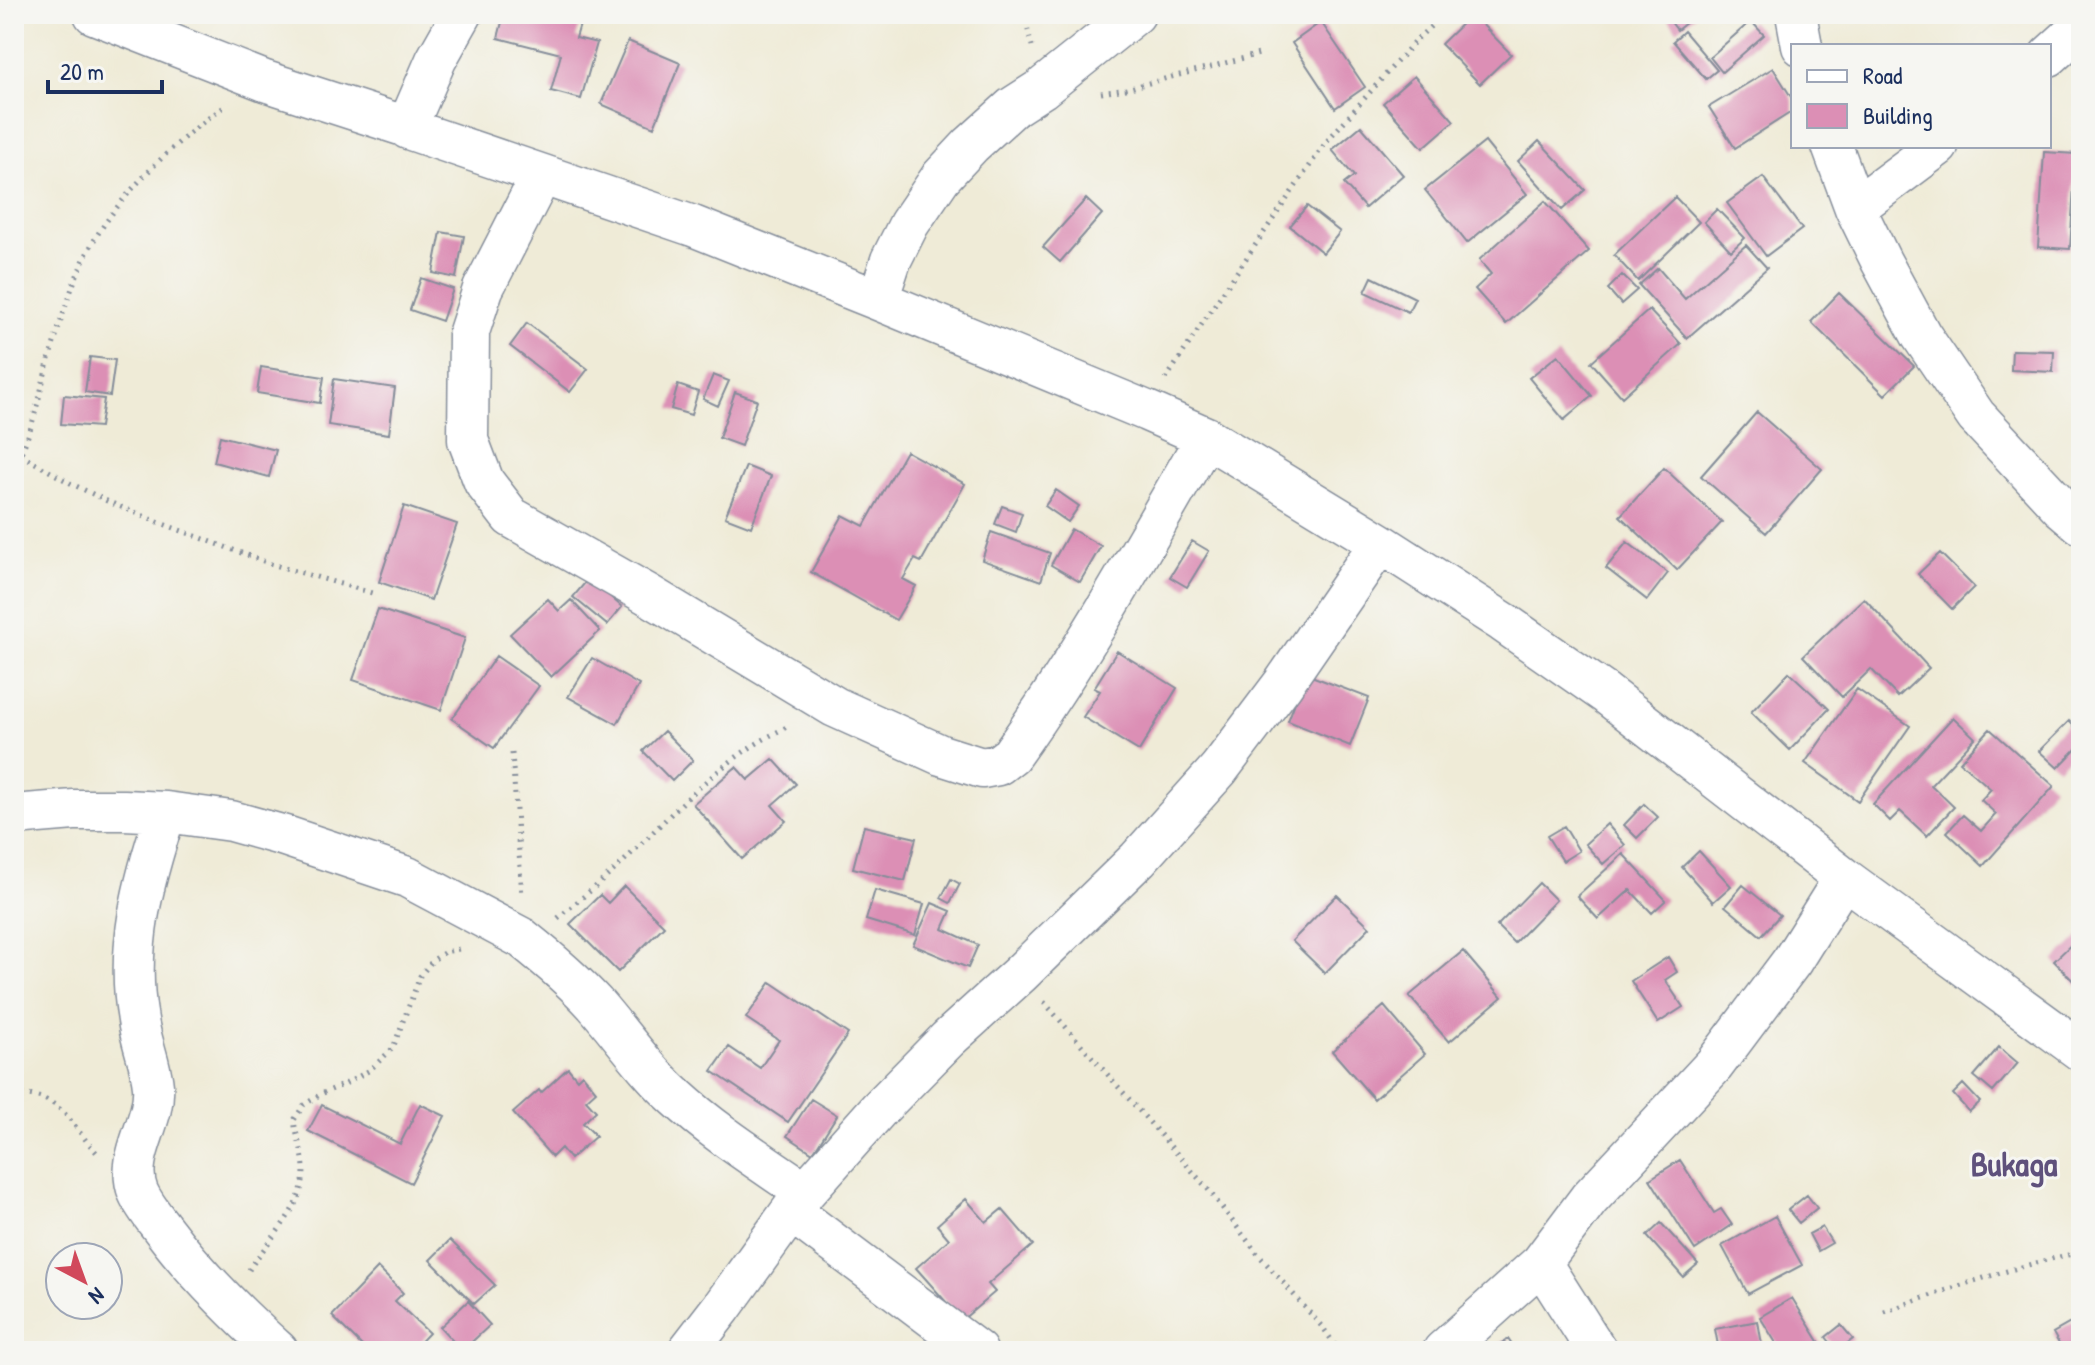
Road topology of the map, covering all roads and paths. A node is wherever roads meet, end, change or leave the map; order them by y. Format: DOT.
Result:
graph roads {
  1 [pos="94,14"];
  2 [pos="462,14"];
  3 [pos="1135,14"];
  4 [pos="1444,14"];
  5 [pos="1796,14"];
  6 [pos="2081,27"];
  7 [pos="1802,44"];
  8 [pos="1263,53"];
  9 [pos="2051,54"];
  10 [pos="265,81"];
  11 [pos="1041,89"];
  12 [pos="407,127"];
  13 [pos="1833,148"];
  14 [pos="1935,148"];
  15 [pos="541,176"];
  16 [pos="1855,208"];
  17 [pos="878,300"];
  18 [pos="1147,411"];
  19 [pos="1206,437"];
  20 [pos="21,455"];
  21 [pos="14,466"];
  22 [pos="2081,524"];
  23 [pos="1380,543"];
  24 [pos="372,593"];
  25 [pos="835,707"];
  26 [pos="512,753"];
  27 [pos="166,812"];
  28 [pos="14,815"];
  29 [pos="1844,878"];
  30 [pos="525,941"];
  31 [pos="1020,974"];
  32 [pos="2081,1051"];
  33 [pos="14,1094"];
  34 [pos="138,1191"];
  35 [pos="798,1202"];
  36 [pos="2081,1252"];
  37 [pos="1541,1263"];
  38 [pos="228,1305"];
  39 [pos="1884,1312"];
  40 [pos="278,1351"];
  41 [pos="688,1351"];
  42 [pos="977,1351"];
  43 [pos="1339,1351"];
  44 [pos="1443,1351"];
  45 [pos="1597,1351"];
  1 -- 10 [label="street"];
  2 -- 12 [label="street"];
  3 -- 11 [label="street"];
  4 -- 18 [label="path"];
  5 -- 7 [label="street"];
  6 -- 9 [label="street"];
  8 -- 11 [label="path"];
  10 -- 12 [label="street"];
  10 -- 20 [label="path"];
  11 -- 17 [label="street"];
  12 -- 15 [label="street"];
  13 -- 16 [label="street"];
  14 -- 16 [label="street"];
  15 -- 17 [label="street"];
  15 -- 25 [label="street"];
  16 -- 22 [label="street"];
  17 -- 18 [label="street"];
  18 -- 19 [label="street"];
  19 -- 23 [label="street"];
  19 -- 25 [label="street"];
  20 -- 21 [label="path"];
  20 -- 24 [label="path"];
  23 -- 29 [label="street"];
  23 -- 31 [label="street"];
  25 -- 30 [label="path"];
  26 -- 30 [label="path"];
  27 -- 28 [label="street"];
  27 -- 30 [label="street"];
  27 -- 34 [label="street"];
  29 -- 32 [label="street"];
  29 -- 37 [label="street"];
  30 -- 35 [label="street"];
  30 -- 38 [label="path"];
  31 -- 35 [label="street"];
  31 -- 43 [label="path"];
  33 -- 34 [label="path"];
  34 -- 38 [label="street"];
  35 -- 41 [label="street"];
  35 -- 42 [label="street"];
  36 -- 39 [label="path"];
  37 -- 44 [label="street"];
  37 -- 45 [label="street"];
  38 -- 40 [label="street"];
}
